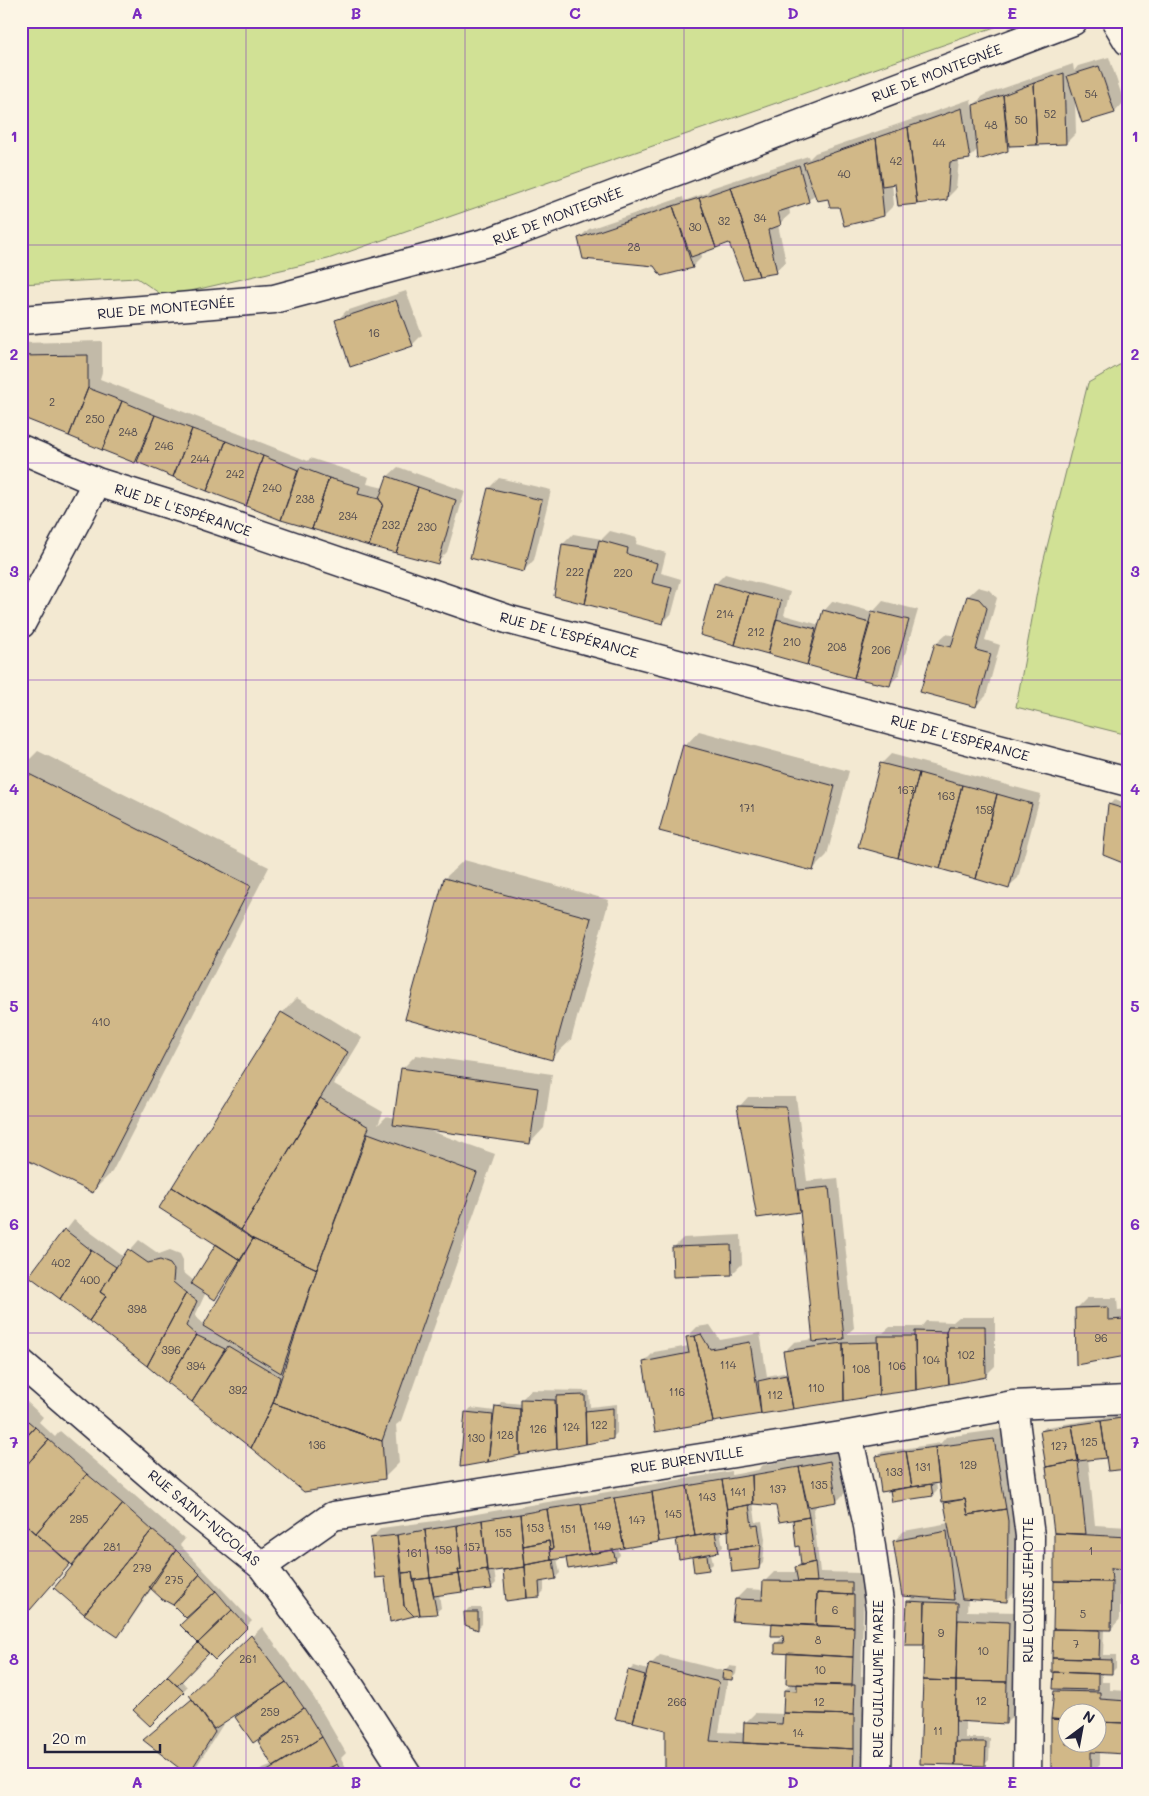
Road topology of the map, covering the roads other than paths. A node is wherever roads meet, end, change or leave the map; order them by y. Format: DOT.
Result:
graph roads {
  1 [pos="1073,21"];
  2 [pos="1116,21"];
  3 [pos="1128,42"];
  4 [pos="21,320"];
  5 [pos="21,450"];
  6 [pos="97,482"];
  7 [pos="21,624"];
  8 [pos="1128,782"];
  9 [pos="21,1363"];
  10 [pos="1128,1400"];
  11 [pos="1013,1405"];
  12 [pos="848,1436"];
  13 [pos="262,1566"];
  14 [pos="407,1775"];
  15 [pos="877,1775"];
  16 [pos="1027,1775"];
  1 -- 4 [label="street, RUE DE MONTEGNÉE"];
  2 -- 3 [label="street"];
  5 -- 6 [label="street, RUE DE L'ESPÉRANCE"];
  6 -- 7 [label="street"];
  6 -- 8 [label="street, RUE DE L'ESPÉRANCE"];
  9 -- 13 [label="street, RUE SAINT-NICOLAS"];
  10 -- 11 [label="street, RUE BURENVILLE"];
  11 -- 12 [label="street, RUE BURENVILLE"];
  11 -- 16 [label="street, RUE LOUISE JEHOTTE"];
  12 -- 13 [label="street, RUE BURENVILLE"];
  12 -- 15 [label="street, RUE GUILLAUME MARIE"];
  13 -- 14 [label="street, RUE SAINT-NICOLAS"];
}
